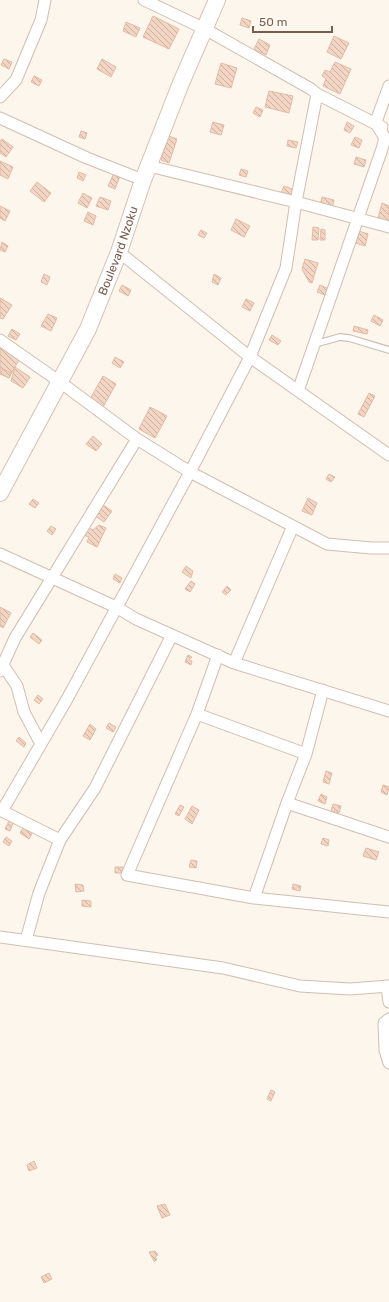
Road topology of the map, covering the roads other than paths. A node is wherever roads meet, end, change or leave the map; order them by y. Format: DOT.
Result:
graph roads {
  1 [pos="45,0"];
  2 [pos="144,0"];
  3 [pos="217,0"];
  4 [pos="205,29"];
  5 [pos="389,86"];
  6 [pos="317,94"];
  7 [pos="0,97"];
  8 [pos="0,118"];
  9 [pos="377,125"];
  10 [pos="389,131"];
  11 [pos="146,173"];
  12 [pos="296,202"];
  13 [pos="357,218"];
  14 [pos="389,227"];
  15 [pos="119,252"];
  16 [pos="0,340"];
  17 [pos="314,344"];
  18 [pos="389,350"];
  19 [pos="250,357"];
  20 [pos="60,382"];
  21 [pos="298,391"];
  22 [pos="137,439"];
  23 [pos="389,455"];
  24 [pos="190,472"];
  25 [pos="0,493"];
  26 [pos="293,526"];
  27 [pos="389,548"];
  28 [pos="0,554"];
  29 [pos="52,578"];
  30 [pos="116,607"];
  31 [pos="172,635"];
  32 [pos="218,655"];
  33 [pos="234,663"];
  34 [pos="2,668"];
  35 [pos="323,690"];
  36 [pos="389,711"];
  37 [pos="197,714"];
  38 [pos="41,744"];
  39 [pos="306,754"];
  40 [pos="287,803"];
  41 [pos="1,810"];
  42 [pos="389,836"];
  43 [pos="60,840"];
  44 [pos="254,898"];
  45 [pos="389,912"];
  46 [pos="0,937"];
  47 [pos="26,940"];
  48 [pos="388,986"];
  49 [pos="389,1002"];
  50 [pos="389,1019"];
  51 [pos="389,1062"];
  1 -- 7 [label="street"];
  2 -- 4 [label="street"];
  3 -- 4 [label="street, Boulevard Nzoku"];
  4 -- 6 [label="street"];
  4 -- 11 [label="street, Boulevard Nzoku"];
  5 -- 9 [label="street"];
  6 -- 9 [label="street"];
  6 -- 12 [label="street"];
  8 -- 11 [label="street"];
  9 -- 10 [label="street"];
  9 -- 13 [label="street"];
  11 -- 12 [label="street"];
  11 -- 15 [label="street, Boulevard Nzoku"];
  12 -- 13 [label="street"];
  12 -- 19 [label="street"];
  13 -- 14 [label="street"];
  13 -- 17 [label="street"];
  15 -- 19 [label="street"];
  15 -- 20 [label="street, Boulevard Nzoku"];
  16 -- 20 [label="street"];
  17 -- 18 [label="lane"];
  17 -- 21 [label="street"];
  19 -- 21 [label="street"];
  19 -- 24 [label="street"];
  20 -- 22 [label="street"];
  20 -- 25 [label="street, Boulevard Nzoku"];
  21 -- 23 [label="street"];
  22 -- 24 [label="street"];
  22 -- 29 [label="street"];
  24 -- 26 [label="street"];
  24 -- 30 [label="street"];
  26 -- 27 [label="street"];
  26 -- 33 [label="street"];
  28 -- 29 [label="street"];
  29 -- 30 [label="street"];
  29 -- 34 [label="street"];
  30 -- 31 [label="street"];
  30 -- 38 [label="street"];
  31 -- 32 [label="street"];
  31 -- 43 [label="street"];
  32 -- 33 [label="street"];
  32 -- 37 [label="street"];
  33 -- 35 [label="street"];
  34 -- 38 [label="street"];
  35 -- 36 [label="street"];
  35 -- 39 [label="street"];
  37 -- 39 [label="street"];
  37 -- 44 [label="street"];
  38 -- 41 [label="street"];
  39 -- 40 [label="street"];
  40 -- 42 [label="street"];
  40 -- 44 [label="street"];
  41 -- 43 [label="street"];
  43 -- 47 [label="street"];
  44 -- 45 [label="street"];
  46 -- 47 [label="street"];
  47 -- 48 [label="street"];
  48 -- 49 [label="street"];
  50 -- 51 [label="street"];
}
